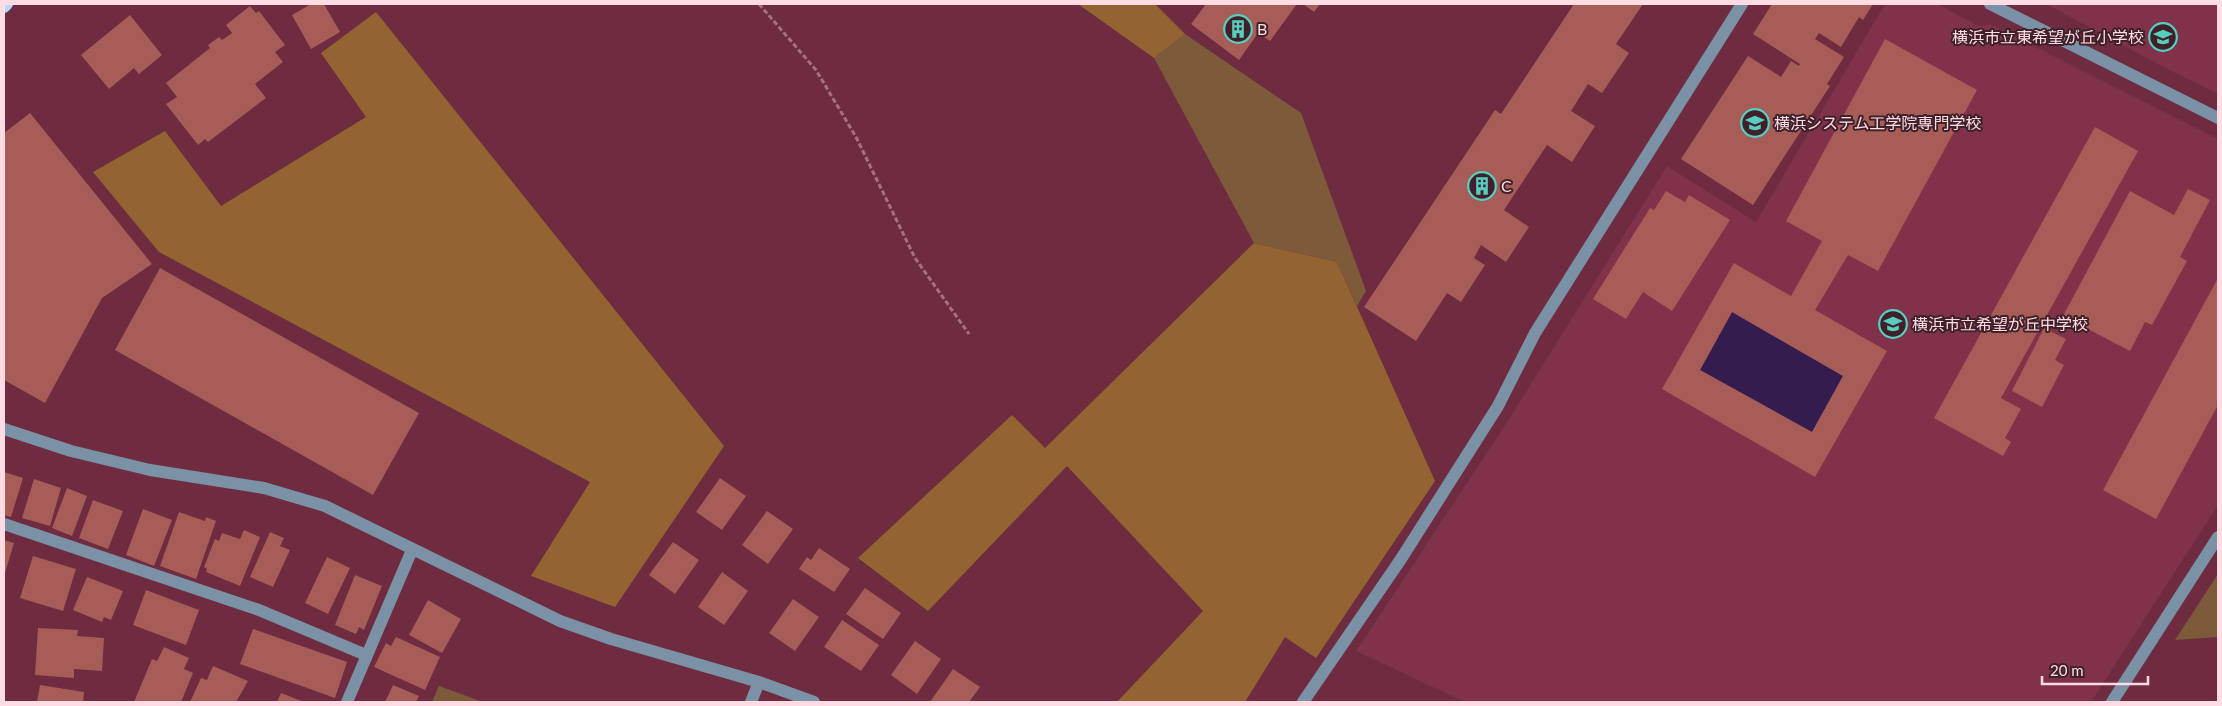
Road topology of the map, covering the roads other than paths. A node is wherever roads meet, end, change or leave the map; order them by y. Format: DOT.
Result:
graph roads {
  1 [pos="7,4"];
  2 [pos="1742,4"];
  3 [pos="1990,4"];
  4 [pos="4,7"];
  5 [pos="2218,118"];
  6 [pos="4,429"];
  7 [pos="4,524"];
  8 [pos="2218,536"];
  9 [pos="412,550"];
  10 [pos="366,655"];
  11 [pos="759,682"];
  12 [pos="347,702"];
  13 [pos="751,702"];
  14 [pos="814,702"];
  15 [pos="1302,702"];
  16 [pos="2112,702"];
  1 -- 4 [label="main road"];
  2 -- 15 [label="street"];
  3 -- 5 [label="street"];
  6 -- 9 [label="street"];
  7 -- 10 [label="street"];
  8 -- 16 [label="street"];
  9 -- 10 [label="street"];
  9 -- 11 [label="street"];
  10 -- 12 [label="street"];
  11 -- 13 [label="street"];
  11 -- 14 [label="street"];
}
